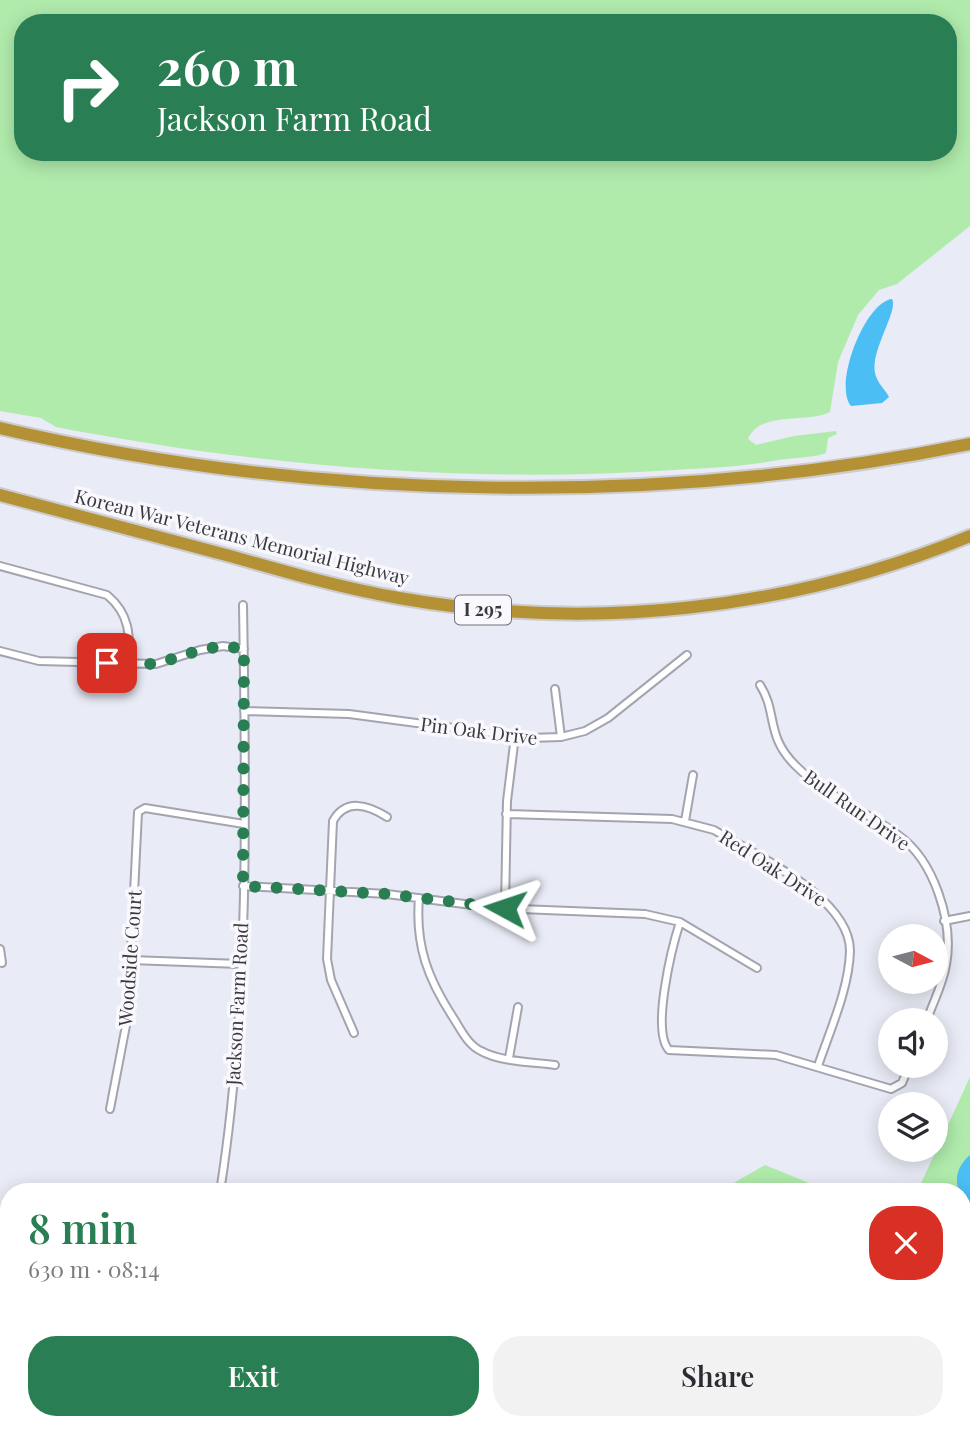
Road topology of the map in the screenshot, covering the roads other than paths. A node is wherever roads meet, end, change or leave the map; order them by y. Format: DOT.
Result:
graph roads {
  1 [pos="0,428"];
  2 [pos="970,444"];
  3 [pos="0,495"];
  4 [pos="970,536"];
  5 [pos="0,566"];
  6 [pos="243,605"];
  7 [pos="244,649"];
  8 [pos="0,651"];
  9 [pos="687,655"];
  10 [pos="130,664"];
  11 [pos="760,685"];
  12 [pos="555,689"];
  13 [pos="244,711"];
  14 [pos="515,736"];
  15 [pos="561,737"];
  16 [pos="693,775"];
  17 [pos="506,814"];
  18 [pos="387,817"];
  19 [pos="685,821"];
  20 [pos="244,824"];
  21 [pos="243,886"];
  22 [pos="329,890"];
  23 [pos="419,898"];
  24 [pos="505,908"];
  25 [pos="970,916"];
  26 [pos="944,921"];
  27 [pos="680,922"];
  28 [pos="0,949"];
  29 [pos="131,960"];
  30 [pos="2,963"];
  31 [pos="240,964"];
  32 [pos="757,968"];
  33 [pos="518,1007"];
  34 [pos="931,1008"];
  35 [pos="354,1033"];
  36 [pos="509,1058"];
  37 [pos="555,1065"];
  38 [pos="818,1066"];
  39 [pos="904,1078"];
  40 [pos="110,1109"];
  41 [pos="221,1183"];
  1 -- 2 [label="highway"];
  3 -- 4 [label="highway, Korean War Veterans Memorial Highway / I 295"];
  5 -- 10 [label="street"];
  6 -- 7 [label="street, Jackson Farm Road"];
  7 -- 10 [label="street"];
  7 -- 13 [label="street, Jackson Farm Road"];
  8 -- 10 [label="street"];
  9 -- 15 [label="street, Pin Oak Drive"];
  11 -- 26 [label="street, Bull Run Drive"];
  12 -- 15 [label="street"];
  13 -- 14 [label="street, Pin Oak Drive"];
  13 -- 20 [label="street, Jackson Farm Road"];
  14 -- 15 [label="street, Pin Oak Drive"];
  14 -- 17 [label="street"];
  16 -- 19 [label="street"];
  17 -- 19 [label="street, Red Oak Drive"];
  17 -- 24 [label="street"];
  18 -- 22 [label="street"];
  19 -- 38 [label="street, Red Oak Drive"];
  20 -- 21 [label="street, Jackson Farm Road"];
  20 -- 29 [label="street, Woodside Court"];
  21 -- 22 [label="street"];
  21 -- 31 [label="street, Jackson Farm Road"];
  22 -- 23 [label="street"];
  22 -- 35 [label="street"];
  23 -- 24 [label="street"];
  23 -- 36 [label="street"];
  24 -- 27 [label="street"];
  25 -- 26 [label="street"];
  26 -- 34 [label="street, Bull Run Drive"];
  27 -- 32 [label="street"];
  27 -- 38 [label="street"];
  28 -- 30 [label="street"];
  29 -- 31 [label="street"];
  29 -- 40 [label="street, Woodside Court"];
  31 -- 41 [label="street, Jackson Farm Road"];
  33 -- 36 [label="street"];
  36 -- 37 [label="street"];
  38 -- 39 [label="street"];
}
